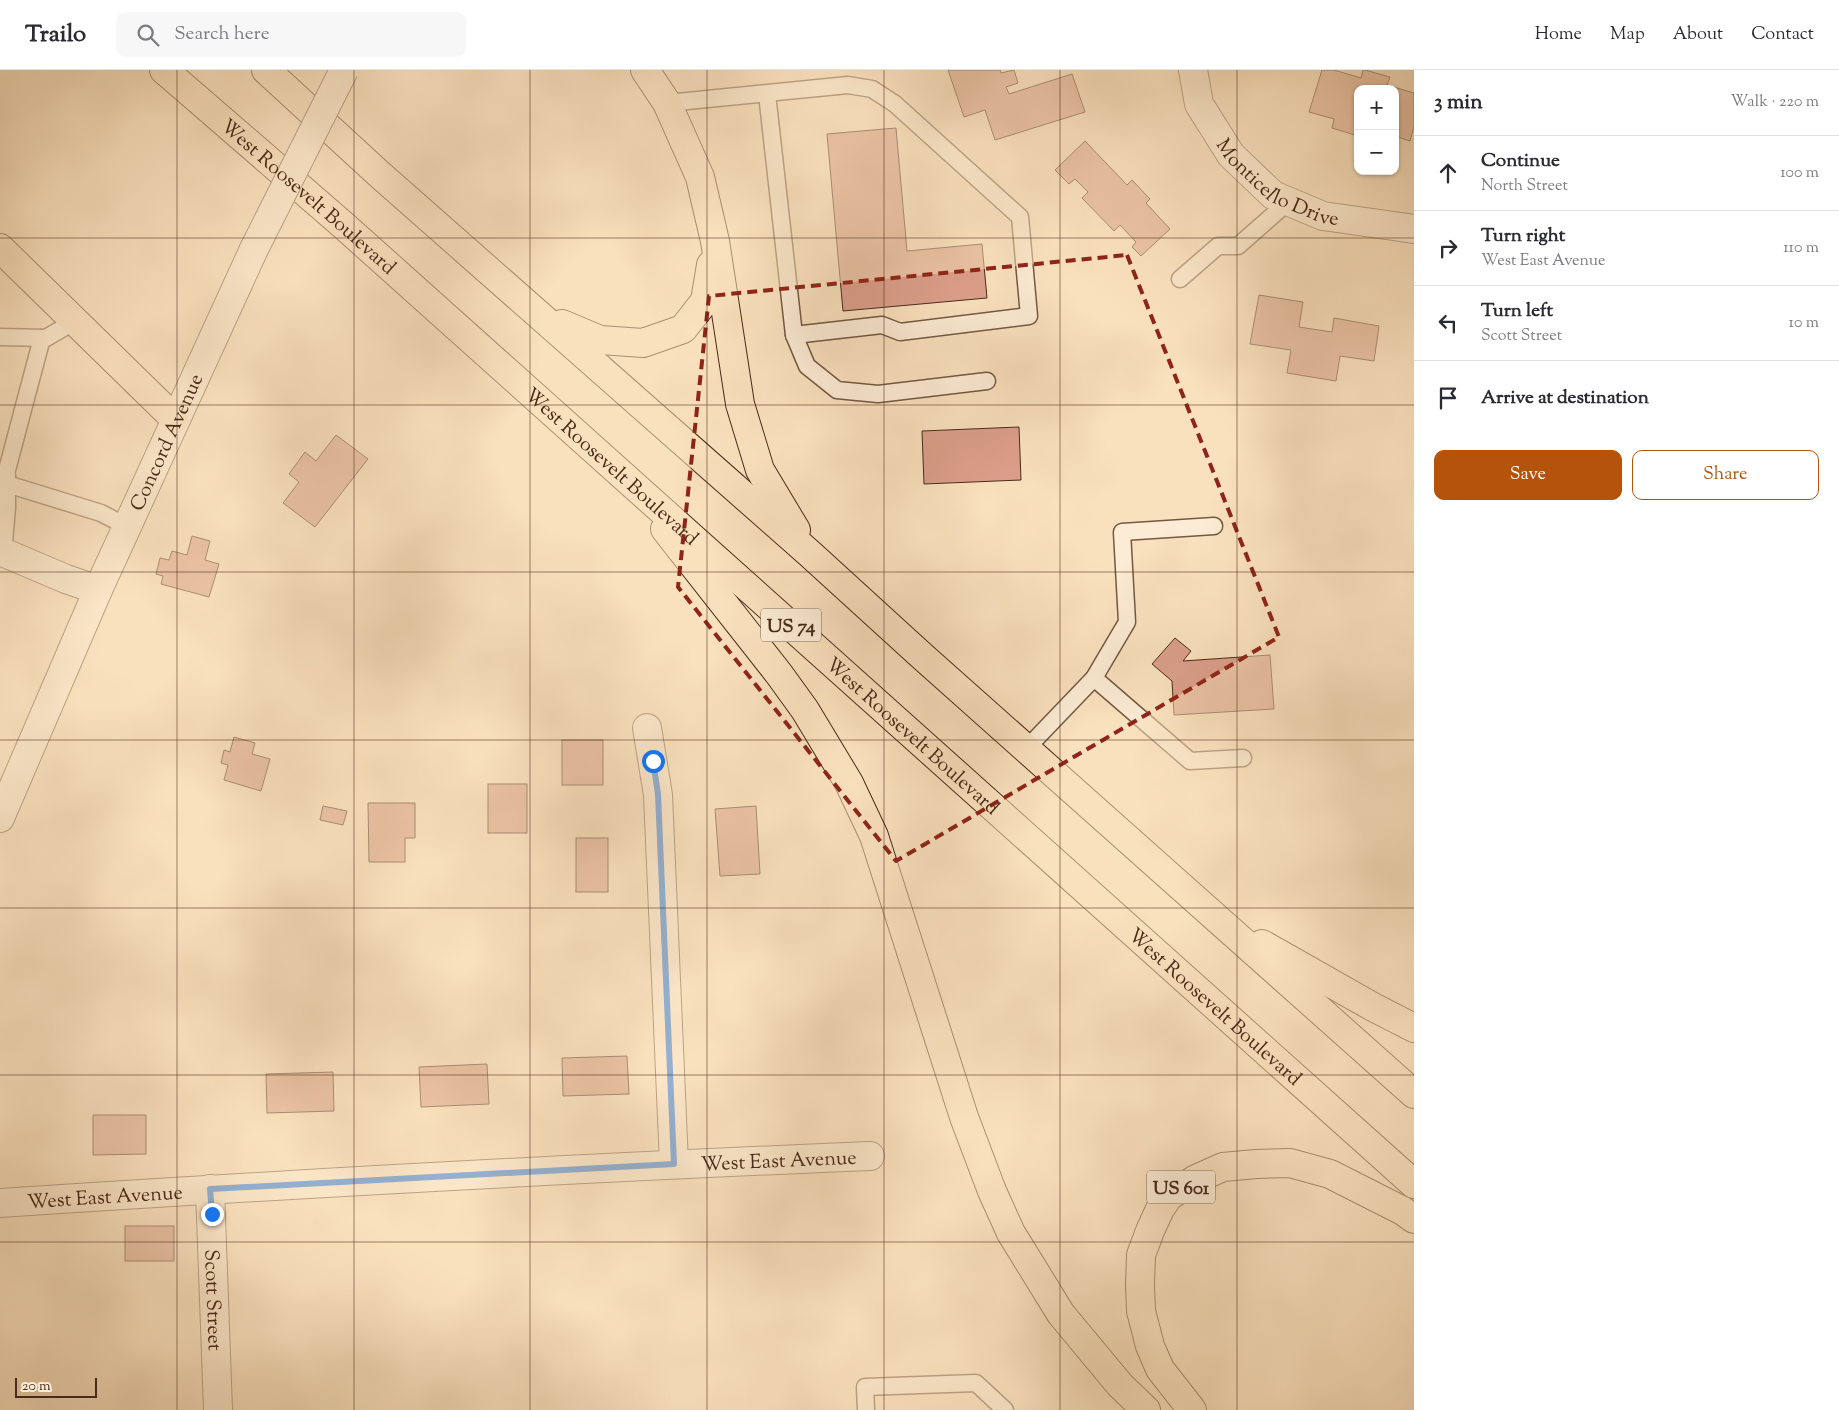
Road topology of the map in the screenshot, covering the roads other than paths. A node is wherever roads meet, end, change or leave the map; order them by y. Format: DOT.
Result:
graph roads {
  1 [pos="164,70"];
  2 [pos="266,70"];
  3 [pos="344,70"];
  4 [pos="645,70"];
  5 [pos="1193,70"];
  6 [pos="767,94"];
  7 [pos="667,103"];
  8 [pos="1288,202"];
  9 [pos="1414,229"];
  10 [pos="715,241"];
  11 [pos="0,248"];
  12 [pos="1180,280"];
  13 [pos="541,316"];
  14 [pos="75,321"];
  15 [pos="794,335"];
  16 [pos="0,337"];
  17 [pos="42,338"];
  18 [pos="987,382"];
  19 [pos="175,419"];
  20 [pos="0,454"];
  21 [pos="621,473"];
  22 [pos="7,477"];
  23 [pos="126,526"];
  24 [pos="1214,526"];
  25 [pos="2,552"];
  26 [pos="809,552"];
  27 [pos="98,590"];
  28 [pos="1094,678"];
  29 [pos="647,728"];
  30 [pos="1026,749"];
  31 [pos="1243,758"];
  32 [pos="0,818"];
  33 [pos="1214,915"];
  34 [pos="1414,1028"];
  35 [pos="1414,1094"];
  36 [pos="870,1156"];
  37 [pos="674,1164"];
  38 [pos="1414,1184"];
  39 [pos="210,1189"];
  40 [pos="0,1204"];
  41 [pos="1414,1219"];
  42 [pos="218,1410"];
  43 [pos="866,1410"];
  44 [pos="1005,1410"];
  45 [pos="1146,1410"];
  46 [pos="1192,1410"];
  1 -- 21 [label="highway, West Roosevelt Boulevard / US 74"];
  2 -- 13 [label="highway"];
  3 -- 19 [label="street, Concord Avenue, bridge"];
  4 -- 7 [label="highway"];
  5 -- 8 [label="street, Monticello Drive"];
  6 -- 7 [label="lane"];
  6 -- 15 [label="lane"];
  6 -- 15 [label="lane"];
  7 -- 10 [label="highway"];
  8 -- 9 [label="street, Monticello Drive"];
  8 -- 12 [label="lane"];
  10 -- 13 [label="highway"];
  10 -- 26 [label="highway"];
  11 -- 14 [label="highway"];
  13 -- 26 [label="highway"];
  14 -- 17 [label="lane"];
  14 -- 19 [label="highway"];
  15 -- 18 [label="lane"];
  16 -- 17 [label="lane"];
  17 -- 22 [label="lane"];
  19 -- 23 [label="street, Concord Avenue"];
  20 -- 22 [label="lane"];
  21 -- 38 [label="highway, West Roosevelt Boulevard / US 74"];
  21 -- 45 [label="highway"];
  22 -- 23 [label="lane"];
  22 -- 25 [label="lane"];
  23 -- 27 [label="street, Concord Avenue"];
  24 -- 28 [label="lane"];
  25 -- 27 [label="street"];
  26 -- 30 [label="highway"];
  27 -- 32 [label="street, Concord Avenue"];
  28 -- 30 [label="lane"];
  28 -- 31 [label="lane"];
  29 -- 37 [label="street"];
  30 -- 33 [label="highway"];
  33 -- 34 [label="highway"];
  33 -- 35 [label="highway"];
  36 -- 37 [label="street, West East Avenue"];
  37 -- 39 [label="street, West East Avenue"];
  39 -- 40 [label="street, West East Avenue"];
  39 -- 42 [label="street, Scott Street"];
  41 -- 46 [label="highway, US 601"];
  43 -- 44 [label="lane"];
}
